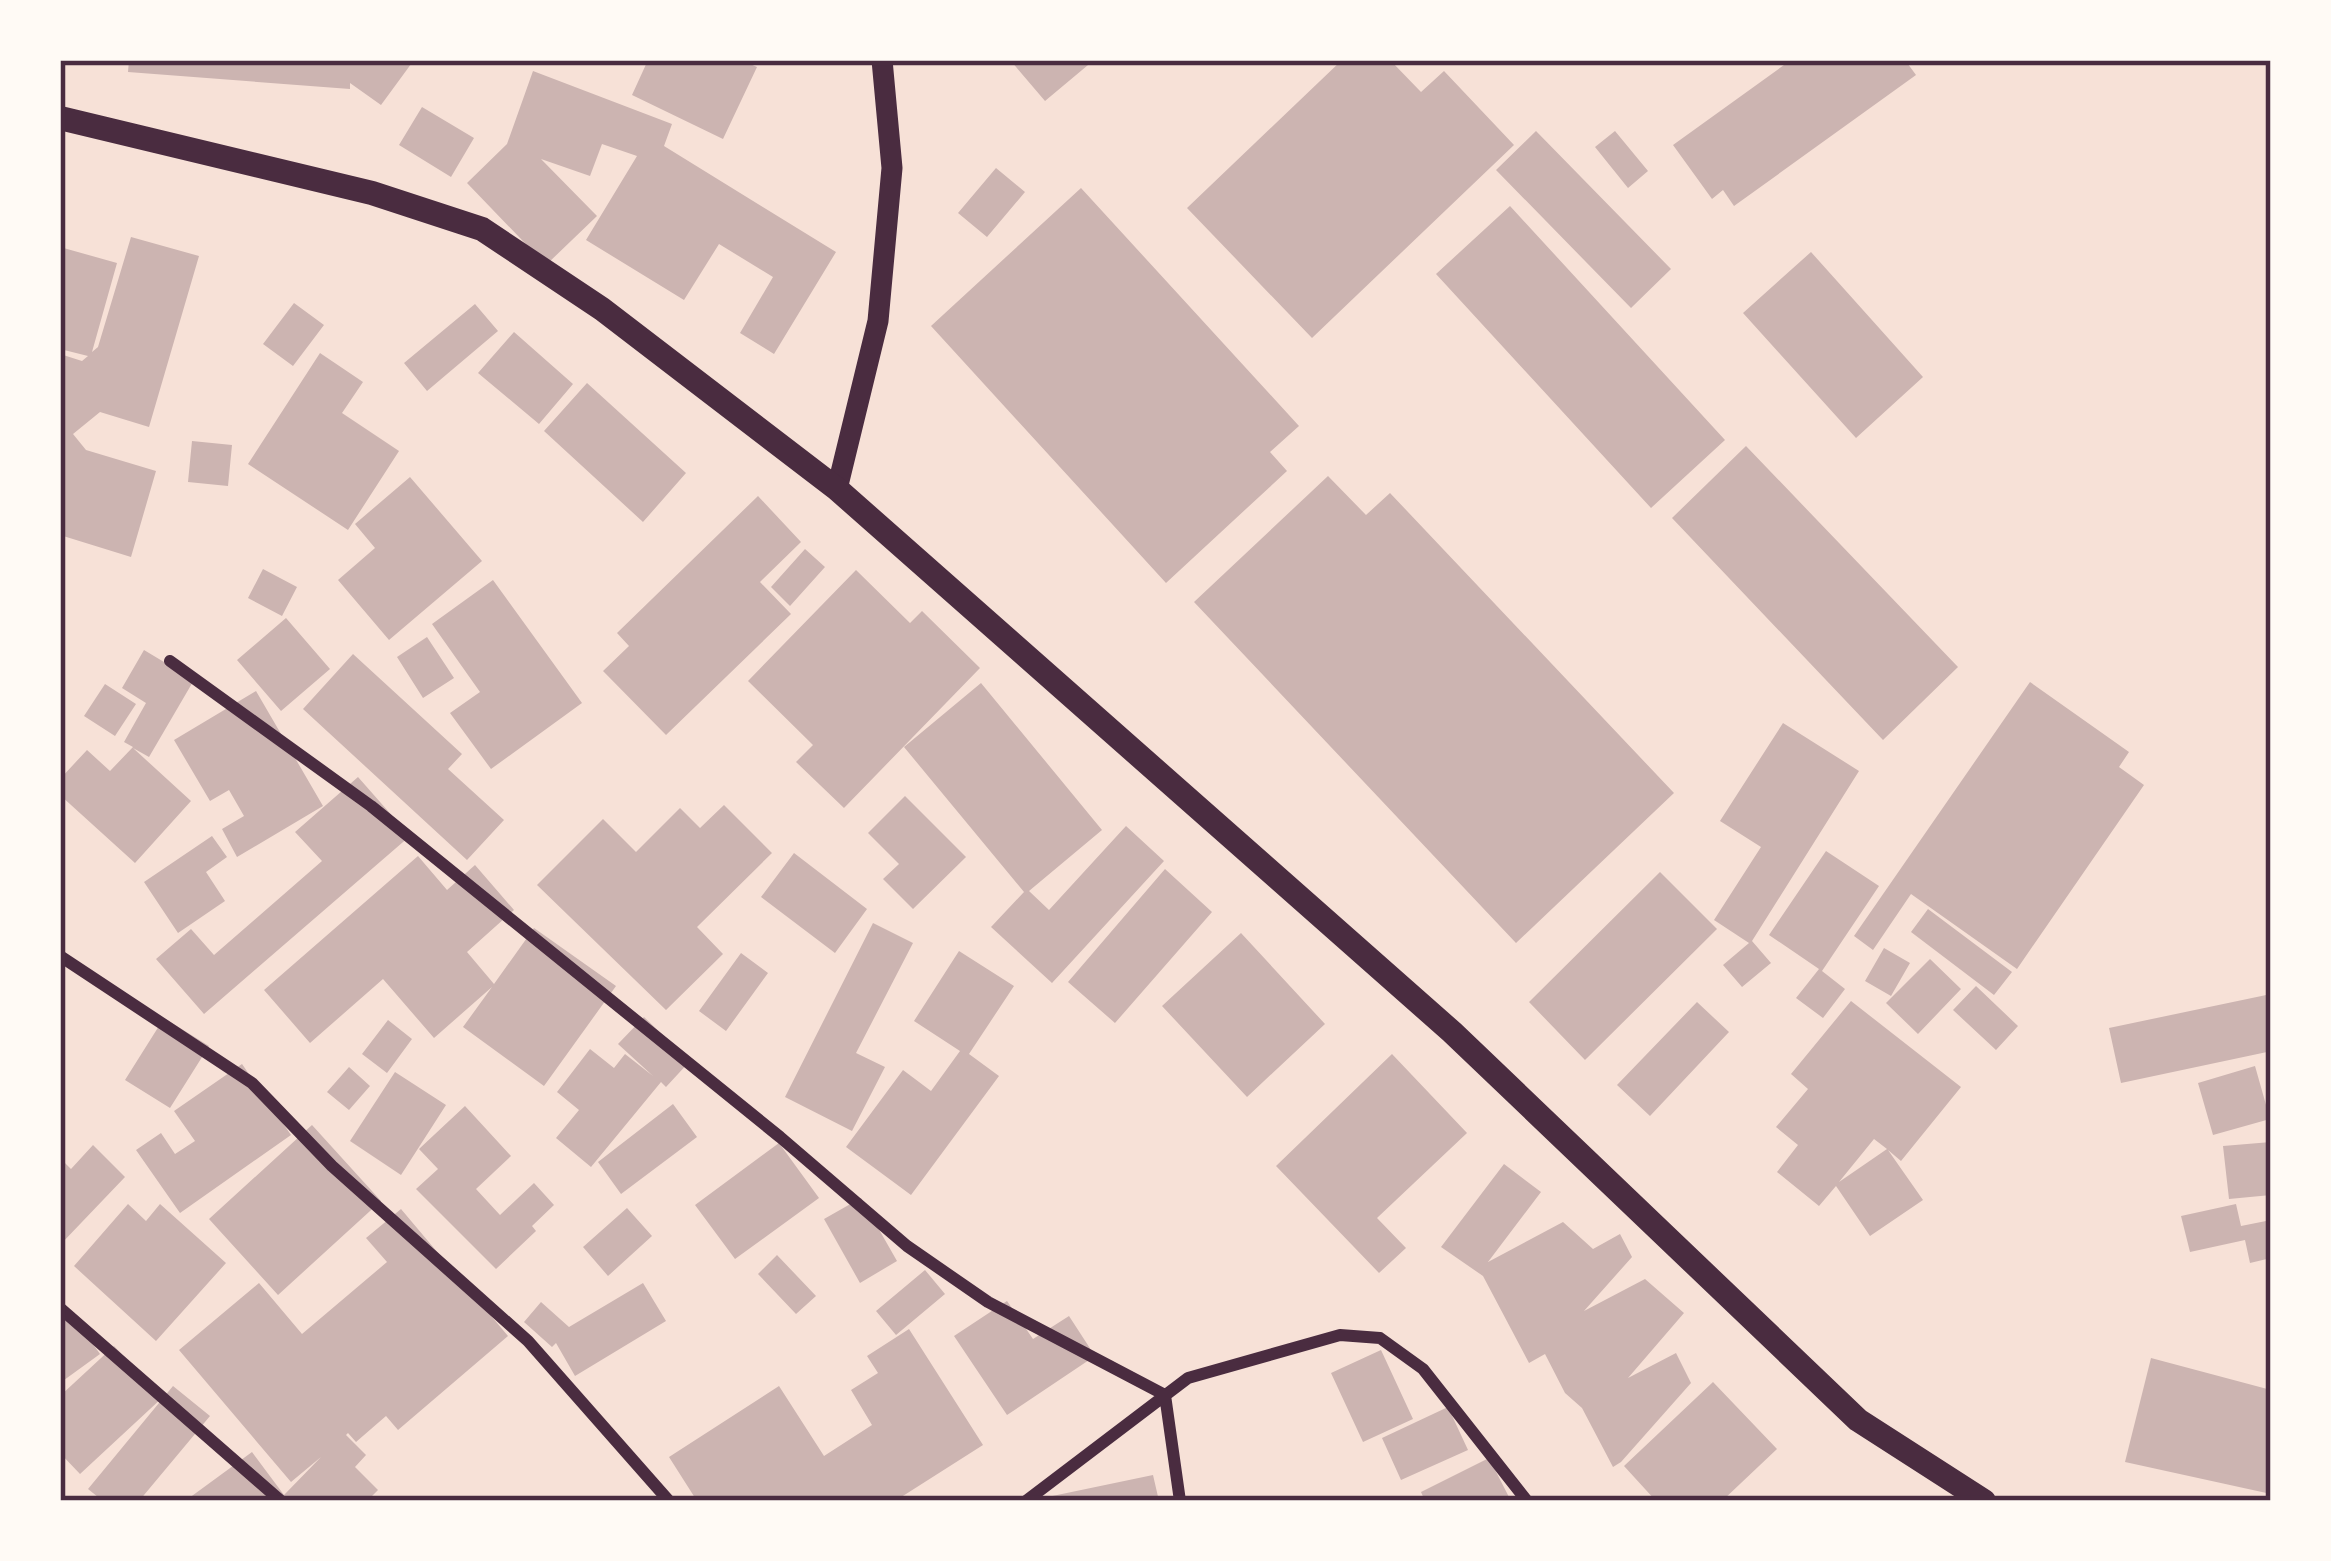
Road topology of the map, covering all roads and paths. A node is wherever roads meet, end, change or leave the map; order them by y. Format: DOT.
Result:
graph roads {
  1 [pos="882,60"];
  2 [pos="60,118"];
  3 [pos="837,489"];
  4 [pos="170,661"];
  5 [pos="60,956"];
  6 [pos="60,1308"];
  7 [pos="1165,1395"];
  8 [pos="280,1501"];
  9 [pos="669,1501"];
  10 [pos="1025,1501"];
  11 [pos="1180,1501"];
  12 [pos="1527,1501"];
  13 [pos="1984,1501"];
  1 -- 3 [label="street"];
  2 -- 3 [label="main road"];
  3 -- 13 [label="main road"];
  4 -- 7 [label="street"];
  5 -- 9 [label="street"];
  6 -- 8 [label="street"];
  7 -- 10 [label="street"];
  7 -- 11 [label="street"];
  7 -- 12 [label="street"];
}
